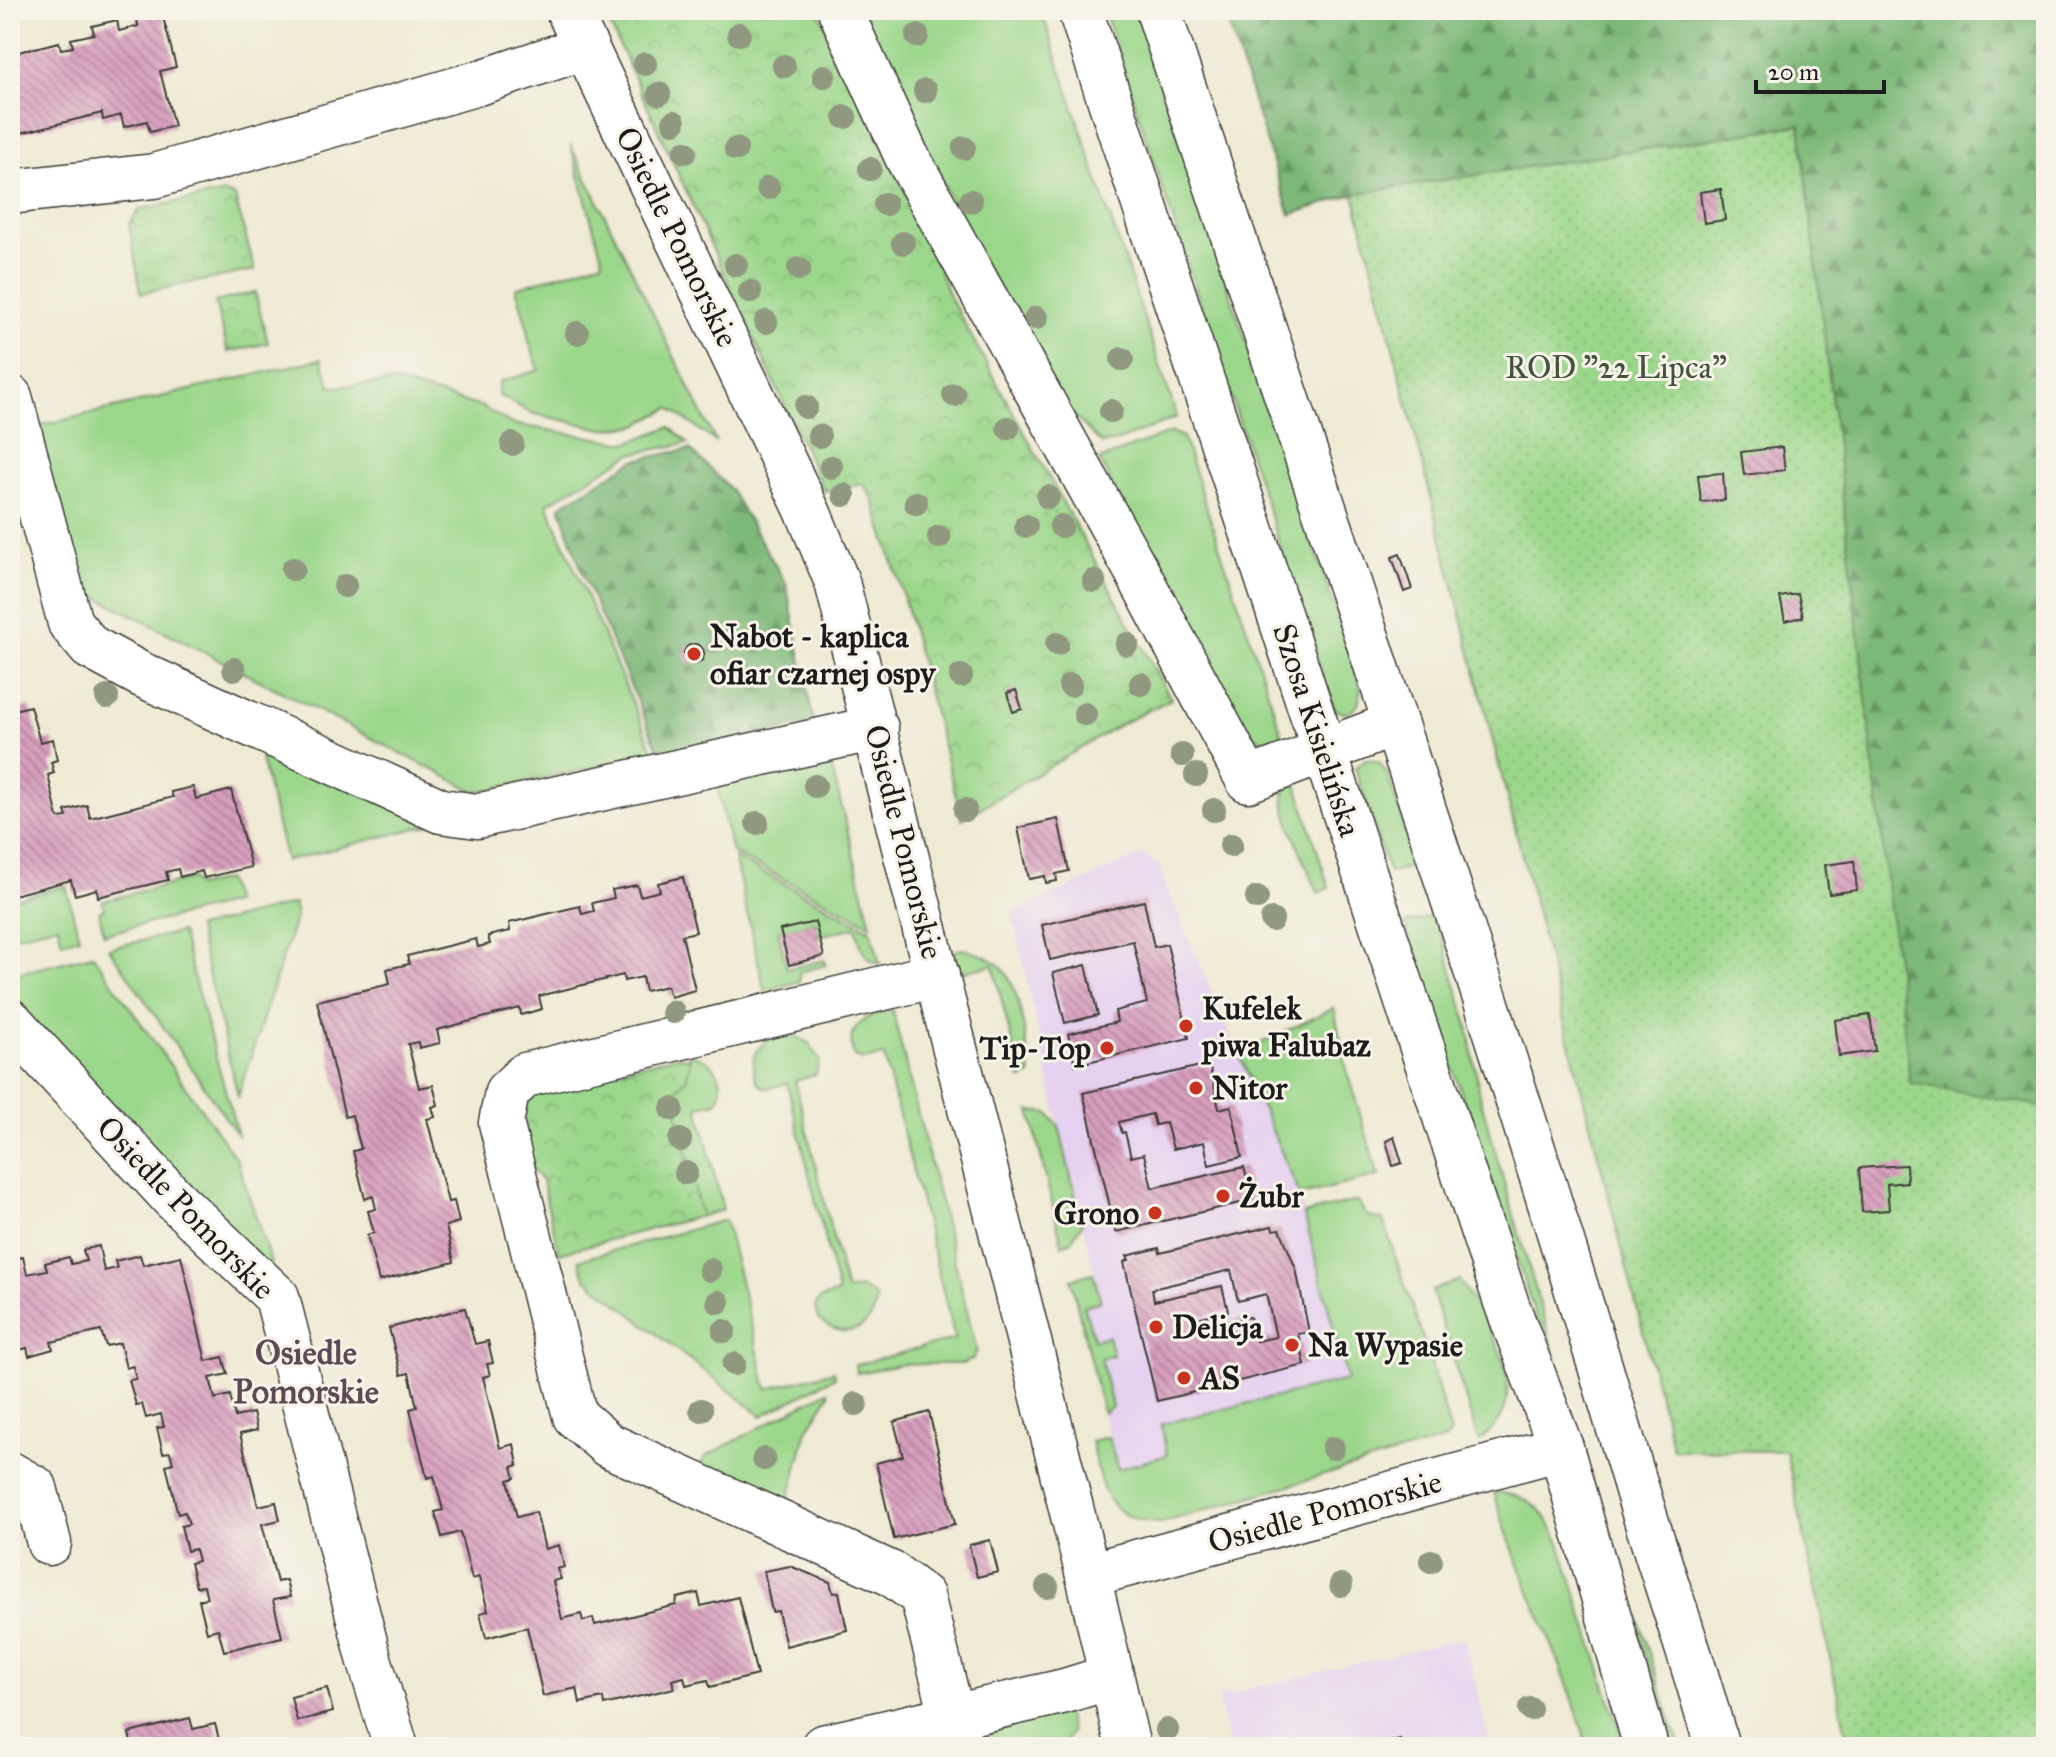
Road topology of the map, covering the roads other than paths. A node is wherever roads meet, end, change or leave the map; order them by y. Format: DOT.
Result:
graph roads {
  1 [pos="840,10"];
  2 [pos="1080,10"];
  3 [pos="1158,10"];
  4 [pos="577,28"];
  5 [pos="10,192"];
  6 [pos="10,397"];
  7 [pos="1395,724"];
  8 [pos="876,728"];
  9 [pos="1324,749"];
  10 [pos="937,975"];
  11 [pos="10,1021"];
  12 [pos="1602,1364"];
  13 [pos="1561,1448"];
  14 [pos="10,1474"];
  15 [pos="1639,1496"];
  16 [pos="49,1543"];
  17 [pos="1088,1575"];
  18 [pos="1110,1677"];
  19 [pos="952,1715"];
  20 [pos="1720,1719"];
  21 [pos="396,1747"];
  22 [pos="823,1747"];
  23 [pos="1128,1747"];
  24 [pos="1646,1747"];
  1 -- 9 [label="street"];
  2 -- 9 [label="street, Szosa Kisielińska"];
  3 -- 7 [label="street"];
  4 -- 5 [label="street"];
  4 -- 8 [label="street, Osiedle Pomorskie"];
  6 -- 8 [label="street"];
  7 -- 9 [label="street"];
  7 -- 12 [label="street"];
  8 -- 10 [label="street, Osiedle Pomorskie"];
  9 -- 13 [label="street, Szosa Kisielińska"];
  10 -- 17 [label="street, Osiedle Pomorskie"];
  10 -- 19 [label="street"];
  11 -- 21 [label="street, Osiedle Pomorskie"];
  12 -- 13 [label="street"];
  12 -- 15 [label="street"];
  13 -- 15 [label="street"];
  13 -- 17 [label="street, Osiedle Pomorskie"];
  13 -- 24 [label="street, Szosa Kisielińska"];
  14 -- 16 [label="street"];
  15 -- 20 [label="street"];
  17 -- 18 [label="street, Osiedle Pomorskie"];
  18 -- 19 [label="street"];
  18 -- 23 [label="street, Osiedle Pomorskie"];
  19 -- 22 [label="street"];
}
